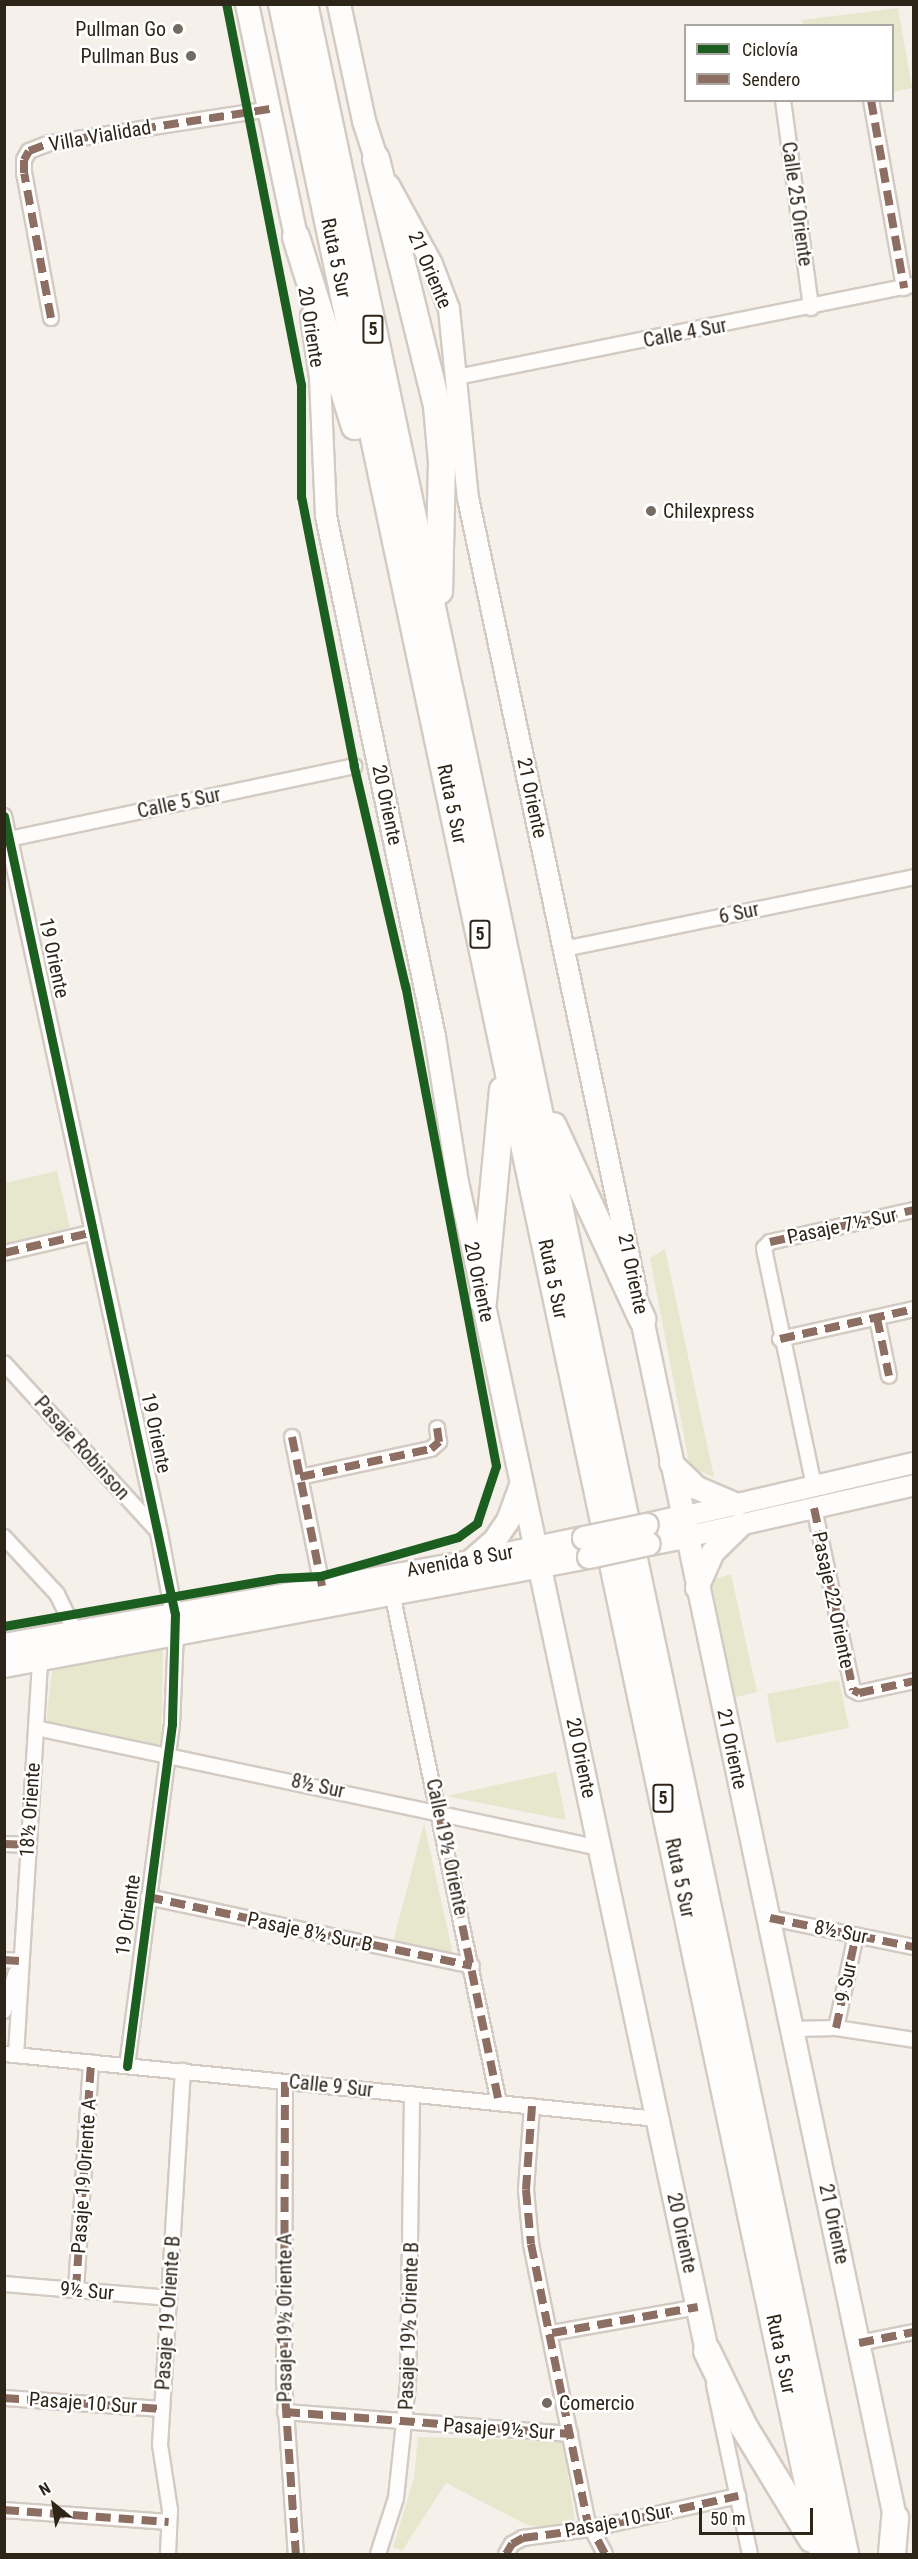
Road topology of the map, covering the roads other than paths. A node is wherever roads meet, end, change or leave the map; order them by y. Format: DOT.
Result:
graph roads {
  1 [pos="282,4"];
  2 [pos="304,4"];
  3 [pos="339,4"];
  4 [pos="245,9"];
  5 [pos="783,102"];
  6 [pos="871,102"];
  7 [pos="270,109"];
  8 [pos="376,159"];
  9 [pos="297,237"];
  10 [pos="909,286"];
  11 [pos="811,308"];
  12 [pos="51,318"];
  13 [pos="457,377"];
  14 [pos="395,541"];
  15 [pos="442,654"];
  16 [pos="354,766"];
  17 [pos="4,816"];
  18 [pos="7,839"];
  19 [pos="914,877"];
  20 [pos="564,949"];
  21 [pos="502,1042"];
  22 [pos="528,1065"];
  23 [pos="914,1210"];
  24 [pos="94,1232"];
  25 [pos="4,1253"];
  26 [pos="483,1301"];
  27 [pos="914,1309"];
  28 [pos="877,1318"];
  29 [pos="642,1319"];
  30 [pos="780,1339"];
  31 [pos="4,1363"];
  32 [pos="889,1376"];
  33 [pos="437,1428"];
  34 [pos="292,1437"];
  35 [pos="671,1463"];
  36 [pos="914,1463"];
  37 [pos="300,1477"];
  38 [pos="522,1484"];
  39 [pos="914,1485"];
  40 [pos="814,1486"];
  41 [pos="814,1508"];
  42 [pos="739,1515"];
  43 [pos="684,1527"];
  44 [pos="159,1533"];
  45 [pos="4,1537"];
  46 [pos="538,1557"];
  47 [pos="469,1562"];
  48 [pos="322,1586"];
  49 [pos="697,1588"];
  50 [pos="392,1593"];
  51 [pos="176,1623"];
  52 [pos="75,1631"];
  53 [pos="4,1645"];
  54 [pos="40,1659"];
  55 [pos="4,1666"];
  56 [pos="914,1681"];
  57 [pos="36,1728"];
  58 [pos="168,1754"];
  59 [pos="439,1813"];
  60 [pos="4,1844"];
  61 [pos="27,1845"];
  62 [pos="600,1848"];
  63 [pos="148,1897"];
  64 [pos="770,1918"];
  65 [pos="856,1935"];
  66 [pos="914,1947"];
  67 [pos="4,1960"];
  68 [pos="20,1961"];
  69 [pos="472,1966"];
  70 [pos="4,2011"];
  71 [pos="836,2028"];
  72 [pos="793,2029"];
  73 [pos="914,2040"];
  74 [pos="10,2054"];
  75 [pos="92,2062"];
  76 [pos="127,2066"];
  77 [pos="183,2071"];
  78 [pos="285,2082"];
  79 [pos="412,2094"];
  80 [pos="499,2103"];
  81 [pos="532,2106"];
  82 [pos="658,2119"];
  83 [pos="4,2284"];
  84 [pos="76,2289"];
  85 [pos="169,2298"];
  86 [pos="698,2307"];
  87 [pos="914,2332"];
  88 [pos="552,2333"];
  89 [pos="859,2343"];
  90 [pos="707,2350"];
  91 [pos="4,2398"];
  92 [pos="162,2409"];
  93 [pos="285,2412"];
  94 [pos="405,2423"];
  95 [pos="570,2434"];
  96 [pos="738,2496"];
  97 [pos="4,2510"];
  98 [pos="896,2518"];
  99 [pos="170,2522"];
  100 [pos="590,2529"];
  101 [pos="168,2554"];
  102 [pos="296,2554"];
  103 [pos="378,2554"];
  104 [pos="506,2554"];
  105 [pos="605,2554"];
  106 [pos="750,2554"];
  107 [pos="821,2554"];
  108 [pos="845,2554"];
  109 [pos="892,2554"];
  110 [pos="903,2554"];
  1 -- 14 [label="highway, Ruta 5 Sur / 5"];
  2 -- 15 [label="highway, Ruta 5 Sur / 5"];
  3 -- 8 [label="main road, 21 Oriente"];
  4 -- 7 [label="main road, 20 Oriente"];
  5 -- 11 [label="street, Calle 25 Oriente"];
  6 -- 10 [label="street"];
  7 -- 9 [label="main road, 20 Oriente"];
  7 -- 12 [label="street, Villa Vialidad"];
  8 -- 13 [label="main road, 21 Oriente"];
  8 -- 15 [label="highway"];
  9 -- 14 [label="highway"];
  9 -- 26 [label="main road, 20 Oriente"];
  10 -- 11 [label="street, Calle 4 Sur"];
  11 -- 13 [label="street, Calle 4 Sur"];
  13 -- 20 [label="main road, 21 Oriente"];
  14 -- 21 [label="highway, Ruta 5 Sur / 5"];
  15 -- 22 [label="highway, Ruta 5 Sur / 5"];
  16 -- 18 [label="street, Calle 5 Sur"];
  17 -- 18 [label="street, 19 Oriente"];
  18 -- 24 [label="street, 19 Oriente"];
  19 -- 20 [label="street, 6 Sur"];
  20 -- 29 [label="main road, 21 Oriente"];
  21 -- 26 [label="highway"];
  21 -- 107 [label="highway, Ruta 5 Sur / 5"];
  22 -- 29 [label="highway"];
  22 -- 108 [label="highway, Ruta 5 Sur / 5"];
  23 -- 30 [label="street, Pasaje 7½ Sur"];
  24 -- 25 [label="street"];
  24 -- 44 [label="street, 19 Oriente"];
  26 -- 38 [label="main road, 20 Oriente"];
  27 -- 28 [label="street"];
  28 -- 30 [label="street"];
  28 -- 32 [label="street"];
  29 -- 35 [label="main road, 21 Oriente"];
  30 -- 40 [label="street"];
  31 -- 44 [label="street, Pasaje Robinson"];
  33 -- 37 [label="street"];
  34 -- 37 [label="street"];
  35 -- 42 [label="main road"];
  35 -- 43 [label="main road, 21 Oriente"];
  36 -- 40 [label="main road, Avenida 8 Sur"];
  37 -- 48 [label="street"];
  38 -- 46 [label="main road, 20 Oriente"];
  38 -- 47 [label="main road"];
  39 -- 41 [label="main road, Avenida 8 Sur"];
  40 -- 42 [label="main road, Avenida 8 Sur"];
  41 -- 42 [label="main road, Avenida 8 Sur"];
  41 -- 56 [label="street, Pasaje 22 Oriente"];
  42 -- 43 [label="main road, Avenida 8 Sur"];
  42 -- 49 [label="main road"];
  43 -- 46 [label="main road, Avenida 8 Sur, bridge"];
  43 -- 49 [label="main road, 21 Oriente"];
  44 -- 51 [label="street, 19 Oriente"];
  45 -- 52 [label="street"];
  46 -- 47 [label="main road, Avenida 8 Sur"];
  46 -- 50 [label="main road, Avenida 8 Sur"];
  46 -- 62 [label="main road, 20 Oriente"];
  47 -- 48 [label="main road, Avenida 8 Sur"];
  48 -- 51 [label="main road, Avenida 8 Sur"];
  49 -- 64 [label="main road, 21 Oriente"];
  50 -- 51 [label="main road, Avenida 8 Sur"];
  50 -- 59 [label="street, Calle 19½ Oriente"];
  51 -- 52 [label="main road, Avenida 8 Sur"];
  51 -- 54 [label="main road, Avenida 8 Sur"];
  51 -- 58 [label="street, 19 Oriente"];
  52 -- 53 [label="main road, Avenida 8 Sur"];
  54 -- 55 [label="main road, Avenida 8 Sur"];
  54 -- 57 [label="street, 18½ Oriente"];
  57 -- 58 [label="street, 8½ Sur"];
  57 -- 61 [label="street, 18½ Oriente"];
  58 -- 59 [label="street, 8½ Sur"];
  58 -- 63 [label="street, 19 Oriente"];
  59 -- 62 [label="street, 8½ Sur"];
  59 -- 69 [label="street, Calle 19½ Oriente"];
  60 -- 61 [label="street"];
  61 -- 68 [label="street, 18½ Oriente"];
  62 -- 82 [label="main road, 20 Oriente"];
  63 -- 69 [label="street, Pasaje 8½ Sur B"];
  63 -- 76 [label="street, 19 Oriente"];
  64 -- 65 [label="street, 8½ Sur"];
  64 -- 72 [label="main road, 21 Oriente"];
  65 -- 66 [label="street, 8½ Sur"];
  65 -- 71 [label="street, 9 Sur"];
  67 -- 68 [label="street"];
  68 -- 70 [label="street, 18½ Oriente"];
  68 -- 74 [label="street, 18½ Oriente"];
  69 -- 80 [label="street, Calle 19½ Oriente"];
  71 -- 72 [label="street, 9 Sur"];
  71 -- 73 [label="street, 9 Sur"];
  72 -- 89 [label="main road, 21 Oriente"];
  74 -- 75 [label="street, Calle 9 Sur"];
  75 -- 76 [label="street, Calle 9 Sur"];
  75 -- 84 [label="street, Pasaje 19 Oriente A"];
  76 -- 77 [label="street, Calle 9 Sur"];
  77 -- 78 [label="street, Calle 9 Sur"];
  77 -- 85 [label="street, Pasaje 19 Oriente B"];
  78 -- 79 [label="street, Calle 9 Sur"];
  78 -- 93 [label="street, Pasaje 19½ Oriente A"];
  79 -- 80 [label="street, Calle 9 Sur"];
  79 -- 94 [label="street, Pasaje 19½ Oriente B"];
  80 -- 81 [label="street, Calle 9 Sur"];
  81 -- 82 [label="street, Calle 9 Sur"];
  81 -- 88 [label="street"];
  82 -- 86 [label="main road, 20 Oriente"];
  83 -- 84 [label="street, 9½ Sur"];
  84 -- 85 [label="street, 9½ Sur"];
  85 -- 92 [label="street, Pasaje 19 Oriente B"];
  86 -- 88 [label="street"];
  86 -- 90 [label="main road, 20 Oriente"];
  87 -- 89 [label="street"];
  88 -- 95 [label="street"];
  89 -- 98 [label="main road, 21 Oriente"];
  90 -- 96 [label="street, 20 Oriente"];
  90 -- 107 [label="highway"];
  91 -- 92 [label="street, Pasaje 10 Sur"];
  92 -- 99 [label="street, Pasaje 19 Oriente B"];
  93 -- 94 [label="street, Pasaje 9½ Sur"];
  93 -- 102 [label="street, Pasaje 19½ Oriente A"];
  94 -- 95 [label="street, Pasaje 9½ Sur"];
  94 -- 103 [label="street, Pasaje 19½ Oriente B"];
  95 -- 100 [label="street"];
  96 -- 100 [label="street, Pasaje 10 Sur"];
  96 -- 106 [label="street, 20 Oriente"];
  97 -- 99 [label="street"];
  98 -- 109 [label="highway"];
  98 -- 110 [label="street, 21 Oriente"];
  99 -- 101 [label="street, Pasaje 19 Oriente B"];
  100 -- 104 [label="street, Pasaje 10 Sur"];
  100 -- 105 [label="street"];
}
